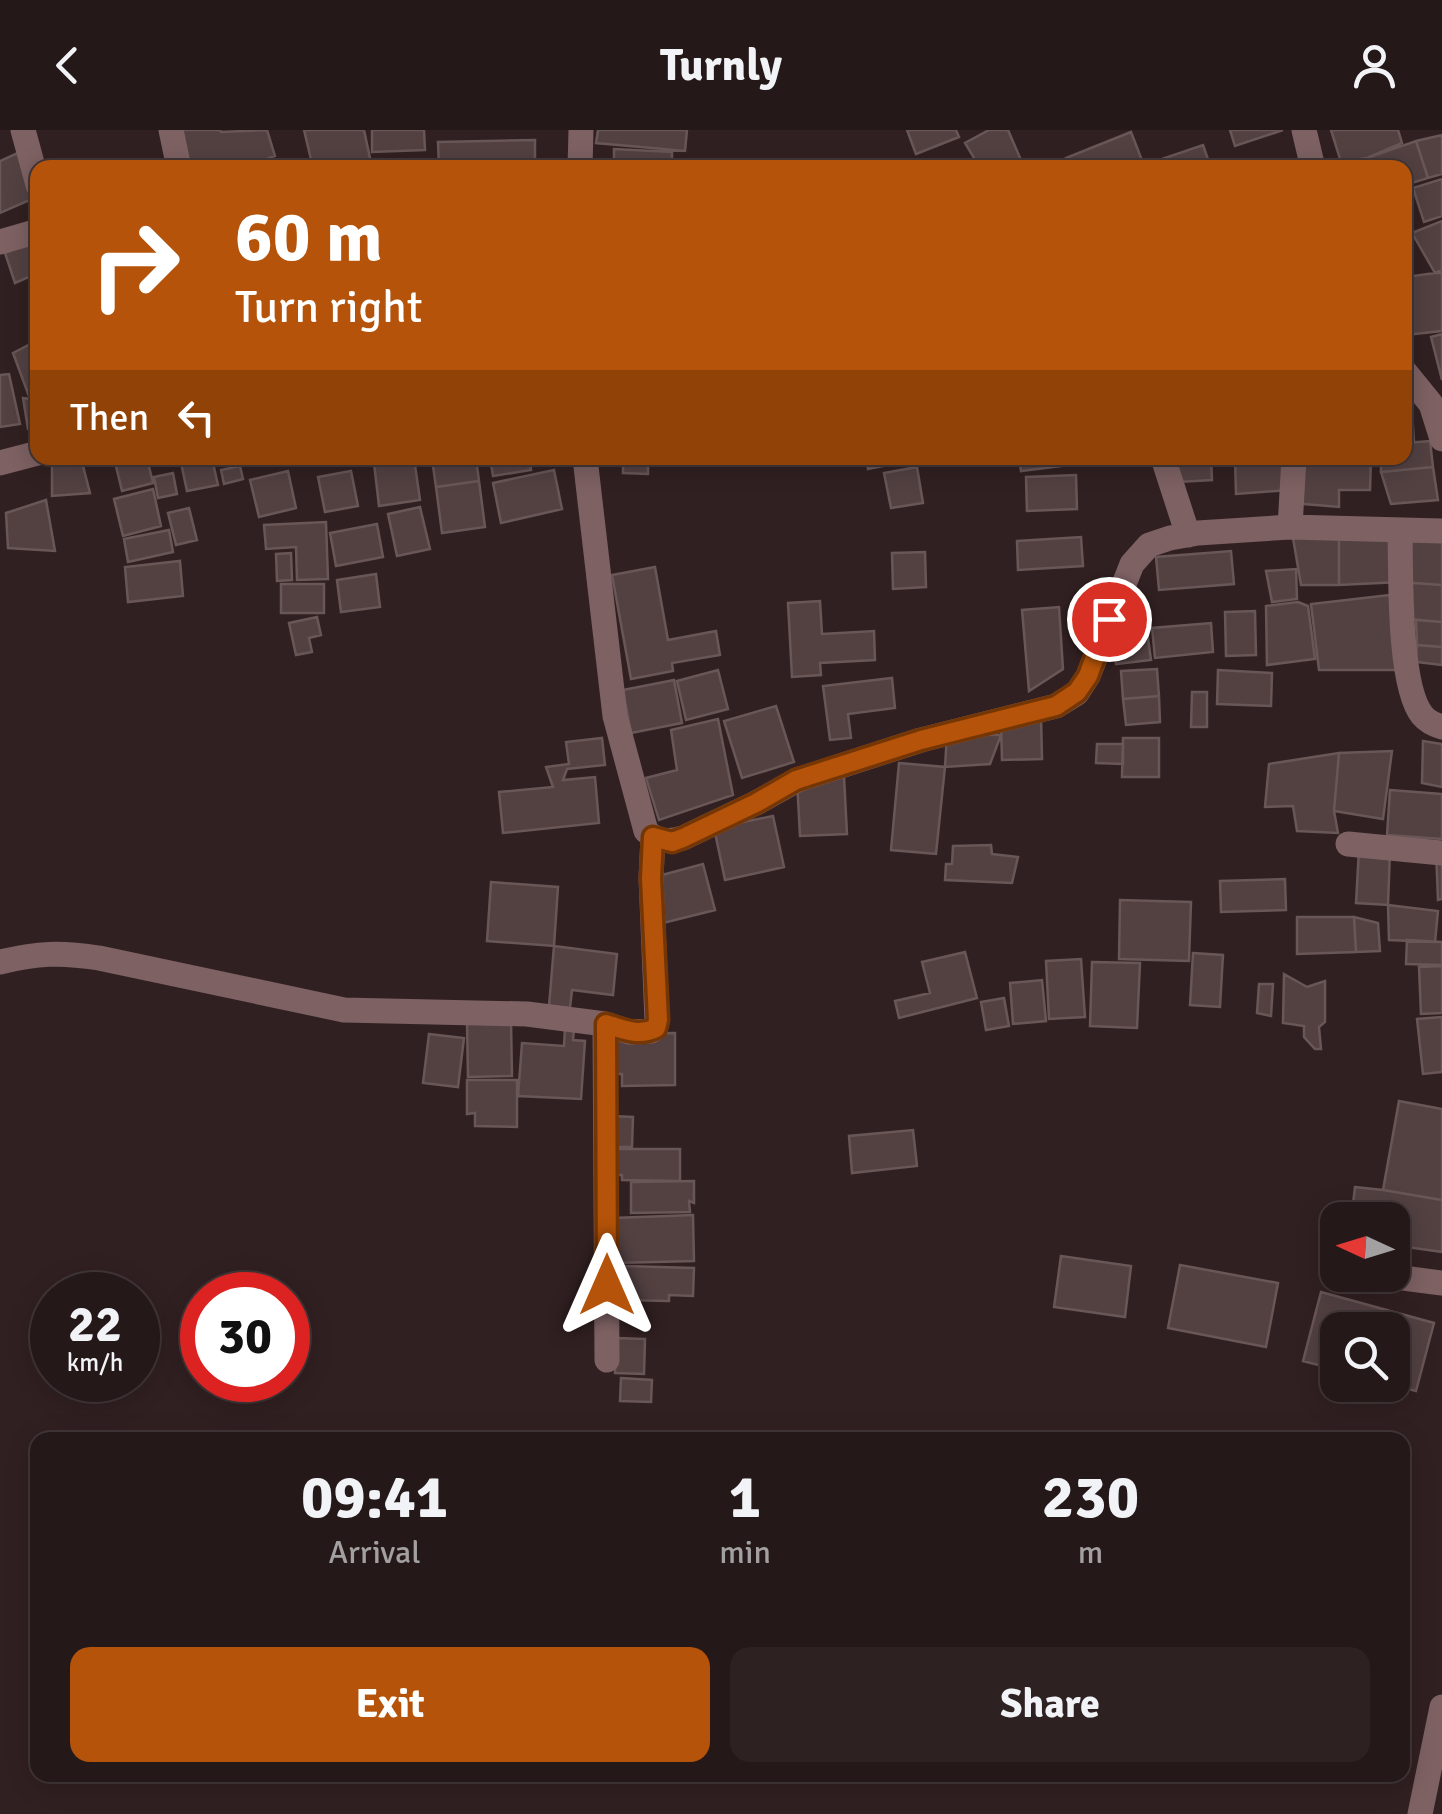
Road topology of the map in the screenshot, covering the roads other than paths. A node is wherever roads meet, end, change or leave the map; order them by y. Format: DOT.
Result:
graph roads {
  1 [pos="23,130"];
  2 [pos="171,130"];
  3 [pos="581,130"];
  4 [pos="1304,130"];
  5 [pos="31,160"];
  6 [pos="177,160"];
  7 [pos="580,160"];
  8 [pos="1310,160"];
  9 [pos="30,233"];
  10 [pos="0,242"];
  11 [pos="1412,381"];
  12 [pos="1442,439"];
  13 [pos="30,454"];
  14 [pos="0,463"];
  15 [pos="586,465"];
  16 [pos="1165,465"];
  17 [pos="1294,465"];
  18 [pos="1290,527"];
  19 [pos="1400,530"];
  20 [pos="1442,531"];
  21 [pos="1188,534"];
  22 [pos="1442,727"];
  23 [pos="653,837"];
  24 [pos="1348,844"];
  25 [pos="1442,853"];
  26 [pos="0,962"];
  27 [pos="606,1024"];
  28 [pos="1410,1279"];
  29 [pos="1442,1284"];
  30 [pos="607,1360"];
  31 [pos="1442,1706"];
  32 [pos="1420,1814"];
  1 -- 5 [label="street"];
  2 -- 6 [label="street"];
  3 -- 7 [label="street"];
  4 -- 8 [label="street"];
  9 -- 10 [label="street"];
  11 -- 12 [label="street"];
  13 -- 14 [label="street"];
  15 -- 23 [label="street"];
  16 -- 21 [label="street"];
  17 -- 18 [label="street"];
  18 -- 19 [label="street"];
  18 -- 21 [label="street"];
  19 -- 20 [label="street"];
  19 -- 22 [label="street"];
  21 -- 23 [label="street"];
  23 -- 27 [label="street"];
  24 -- 25 [label="street"];
  26 -- 27 [label="street"];
  27 -- 30 [label="street"];
  28 -- 29 [label="street"];
  31 -- 32 [label="street"];
}
